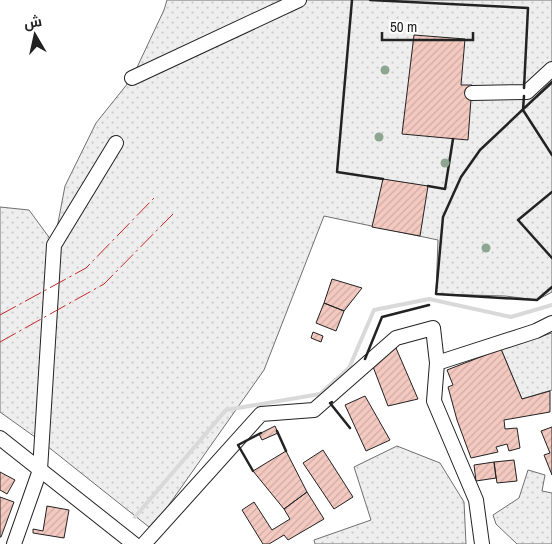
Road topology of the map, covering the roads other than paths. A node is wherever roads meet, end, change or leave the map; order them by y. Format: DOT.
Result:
graph roads {
  1 [pos="300,0"];
  2 [pos="552,69"];
  3 [pos="132,78"];
  4 [pos="472,93"];
  5 [pos="116,143"];
  6 [pos="552,323"];
  7 [pos="437,363"];
  8 [pos="0,438"];
  9 [pos="40,470"];
  10 [pos="14,544"];
  11 [pos="134,544"];
  12 [pos="144,544"];
  13 [pos="482,544"];
  1 -- 3 [label="street"];
  2 -- 4 [label="street"];
  5 -- 9 [label="street"];
  6 -- 7 [label="street"];
  7 -- 12 [label="street"];
  7 -- 13 [label="street"];
  8 -- 9 [label="street"];
  9 -- 10 [label="street"];
  9 -- 11 [label="street"];
}
